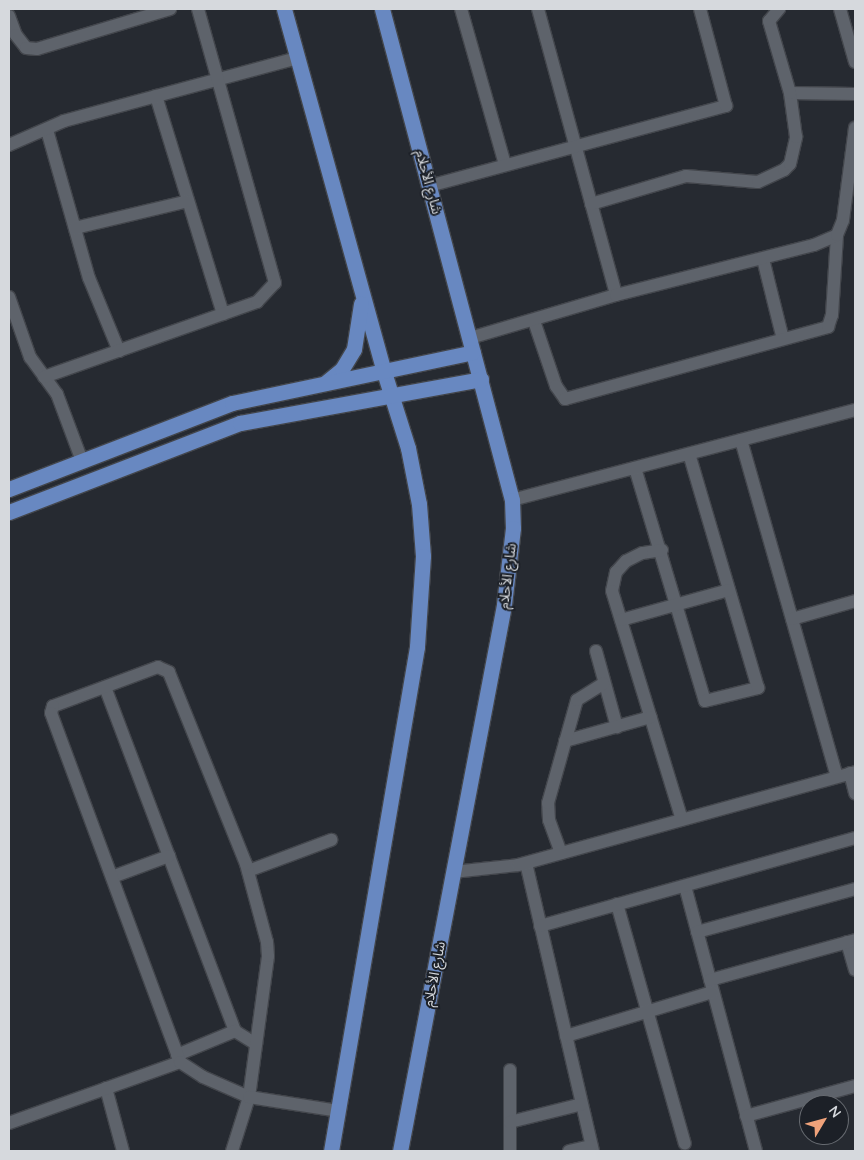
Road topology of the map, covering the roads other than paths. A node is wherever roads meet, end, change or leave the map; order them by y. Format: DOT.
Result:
graph roads {
  1 [pos="170,9"];
  2 [pos="198,9"];
  3 [pos="284,9"];
  4 [pos="382,9"];
  5 [pos="461,9"];
  6 [pos="538,9"];
  7 [pos="700,9"];
  8 [pos="779,9"];
  9 [pos="840,9"];
  10 [pos="9,16"];
  11 [pos="298,58"];
  12 [pos="855,62"];
  13 [pos="218,80"];
  14 [pos="790,93"];
  15 [pos="855,94"];
  16 [pos="156,96"];
  17 [pos="855,128"];
  18 [pos="47,130"];
  19 [pos="575,144"];
  20 [pos="9,145"];
  21 [pos="504,165"];
  22 [pos="430,186"];
  23 [pos="188,201"];
  24 [pos="591,204"];
  25 [pos="850,208"];
  26 [pos="75,228"];
  27 [pos="837,235"];
  28 [pos="763,260"];
  29 [pos="362,292"];
  30 [pos="616,295"];
  31 [pos="9,297"];
  32 [pos="223,314"];
  33 [pos="534,321"];
  34 [pos="783,339"];
  35 [pos="472,345"];
  36 [pos="119,351"];
  37 [pos="384,372"];
  38 [pos="44,377"];
  39 [pos="481,379"];
  40 [pos="322,385"];
  41 [pos="391,395"];
  42 [pos="855,410"];
  43 [pos="154,434"];
  44 [pos="741,440"];
  45 [pos="161,452"];
  46 [pos="689,454"];
  47 [pos="82,461"];
  48 [pos="635,468"];
  49 [pos="9,489"];
  50 [pos="512,500"];
  51 [pos="9,512"];
  52 [pos="662,550"];
  53 [pos="729,590"];
  54 [pos="855,601"];
  55 [pos="677,604"];
  56 [pos="792,619"];
  57 [pos="621,620"];
  58 [pos="596,651"];
  59 [pos="604,684"];
  60 [pos="105,686"];
  61 [pos="651,717"];
  62 [pos="617,727"];
  63 [pos="565,741"];
  64 [pos="847,774"];
  65 [pos="855,793"];
  66 [pos="682,820"];
  67 [pos="855,838"];
  68 [pos="331,840"];
  69 [pos="561,853"];
  70 [pos="169,856"];
  71 [pos="526,863"];
  72 [pos="248,870"];
  73 [pos="454,872"];
  74 [pos="112,877"];
  75 [pos="685,886"];
  76 [pos="855,889"];
  77 [pos="617,904"];
  78 [pos="540,926"];
  79 [pos="697,932"];
  80 [pos="851,941"];
  81 [pos="855,970"];
  82 [pos="712,986"];
  83 [pos="648,1012"];
  84 [pos="236,1030"];
  85 [pos="566,1036"];
  86 [pos="256,1044"];
  87 [pos="178,1058"];
  88 [pos="510,1070"];
  89 [pos="855,1086"];
  90 [pos="106,1088"];
  91 [pos="249,1097"];
  92 [pos="582,1104"];
  93 [pos="338,1111"];
  94 [pos="746,1116"];
  95 [pos="510,1122"];
  96 [pos="9,1123"];
  97 [pos="685,1144"];
  98 [pos="592,1148"];
  99 [pos="123,1151"];
  100 [pos="232,1151"];
  101 [pos="331,1151"];
  102 [pos="400,1151"];
  103 [pos="510,1151"];
  104 [pos="569,1151"];
  105 [pos="756,1151"];
  1 -- 10 [label="street"];
  2 -- 13 [label="street"];
  3 -- 11 [label="main road"];
  4 -- 22 [label="main road, شارع الأحلام"];
  5 -- 21 [label="street"];
  6 -- 19 [label="street"];
  7 -- 19 [label="street"];
  8 -- 14 [label="street"];
  9 -- 12 [label="street"];
  11 -- 13 [label="street"];
  11 -- 29 [label="main road"];
  13 -- 16 [label="street"];
  13 -- 32 [label="street"];
  14 -- 15 [label="street"];
  14 -- 24 [label="street"];
  16 -- 18 [label="street"];
  16 -- 23 [label="street"];
  17 -- 25 [label="street"];
  18 -- 20 [label="street"];
  18 -- 26 [label="street"];
  19 -- 21 [label="street"];
  19 -- 24 [label="street"];
  21 -- 22 [label="street"];
  22 -- 35 [label="main road, شارع الأحلام"];
  23 -- 26 [label="street"];
  23 -- 32 [label="street"];
  24 -- 30 [label="street"];
  25 -- 27 [label="street"];
  26 -- 36 [label="street"];
  27 -- 28 [label="street"];
  27 -- 34 [label="street"];
  28 -- 30 [label="street"];
  28 -- 34 [label="street"];
  29 -- 37 [label="main road"];
  29 -- 40 [label="main road"];
  30 -- 33 [label="street"];
  31 -- 38 [label="street"];
  32 -- 36 [label="street"];
  33 -- 34 [label="street"];
  33 -- 35 [label="street"];
  35 -- 37 [label="main road"];
  35 -- 39 [label="main road, شارع الأحلام"];
  36 -- 38 [label="street"];
  37 -- 40 [label="main road"];
  37 -- 41 [label="main road"];
  38 -- 47 [label="street"];
  39 -- 41 [label="main road"];
  39 -- 50 [label="main road, شارع الأحلام"];
  40 -- 43 [label="main road"];
  41 -- 45 [label="main road"];
  41 -- 93 [label="main road"];
  42 -- 44 [label="street"];
  43 -- 45 [label="main road"];
  43 -- 47 [label="main road"];
  44 -- 46 [label="street"];
  44 -- 56 [label="street"];
  45 -- 51 [label="main road"];
  46 -- 48 [label="street"];
  46 -- 53 [label="street"];
  47 -- 49 [label="main road"];
  48 -- 50 [label="street"];
  48 -- 52 [label="street"];
  50 -- 73 [label="main road, شارع الأحلام"];
  52 -- 55 [label="street"];
  52 -- 57 [label="street"];
  53 -- 55 [label="street"];
  53 -- 55 [label="street"];
  54 -- 56 [label="street"];
  55 -- 57 [label="street"];
  56 -- 64 [label="street"];
  57 -- 61 [label="street"];
  58 -- 59 [label="street"];
  59 -- 62 [label="street"];
  59 -- 63 [label="street"];
  60 -- 70 [label="street"];
  60 -- 72 [label="street"];
  60 -- 74 [label="street"];
  61 -- 62 [label="street"];
  61 -- 66 [label="street"];
  62 -- 63 [label="street"];
  63 -- 69 [label="street"];
  64 -- 65 [label="street"];
  64 -- 66 [label="street"];
  66 -- 69 [label="street"];
  67 -- 75 [label="street"];
  68 -- 72 [label="street"];
  69 -- 71 [label="street"];
  70 -- 74 [label="street"];
  70 -- 84 [label="street"];
  71 -- 73 [label="street"];
  71 -- 78 [label="street"];
  72 -- 86 [label="street"];
  73 -- 102 [label="main road, شارع الأحلام"];
  74 -- 87 [label="street"];
  75 -- 77 [label="street"];
  75 -- 79 [label="street"];
  76 -- 79 [label="street"];
  77 -- 78 [label="street"];
  77 -- 83 [label="street"];
  78 -- 85 [label="street"];
  79 -- 82 [label="street"];
  80 -- 81 [label="street"];
  80 -- 82 [label="street"];
  82 -- 83 [label="street"];
  82 -- 94 [label="street"];
  83 -- 85 [label="street"];
  83 -- 97 [label="street"];
  84 -- 86 [label="street"];
  84 -- 87 [label="street"];
  85 -- 92 [label="street"];
  86 -- 91 [label="street"];
  87 -- 90 [label="street"];
  87 -- 91 [label="street"];
  88 -- 95 [label="street"];
  89 -- 94 [label="street"];
  90 -- 96 [label="street"];
  90 -- 99 [label="street"];
  91 -- 93 [label="street"];
  91 -- 100 [label="street"];
  92 -- 95 [label="street"];
  92 -- 98 [label="street"];
  93 -- 101 [label="main road"];
  94 -- 105 [label="street"];
  95 -- 103 [label="street"];
  98 -- 104 [label="street"];
}
